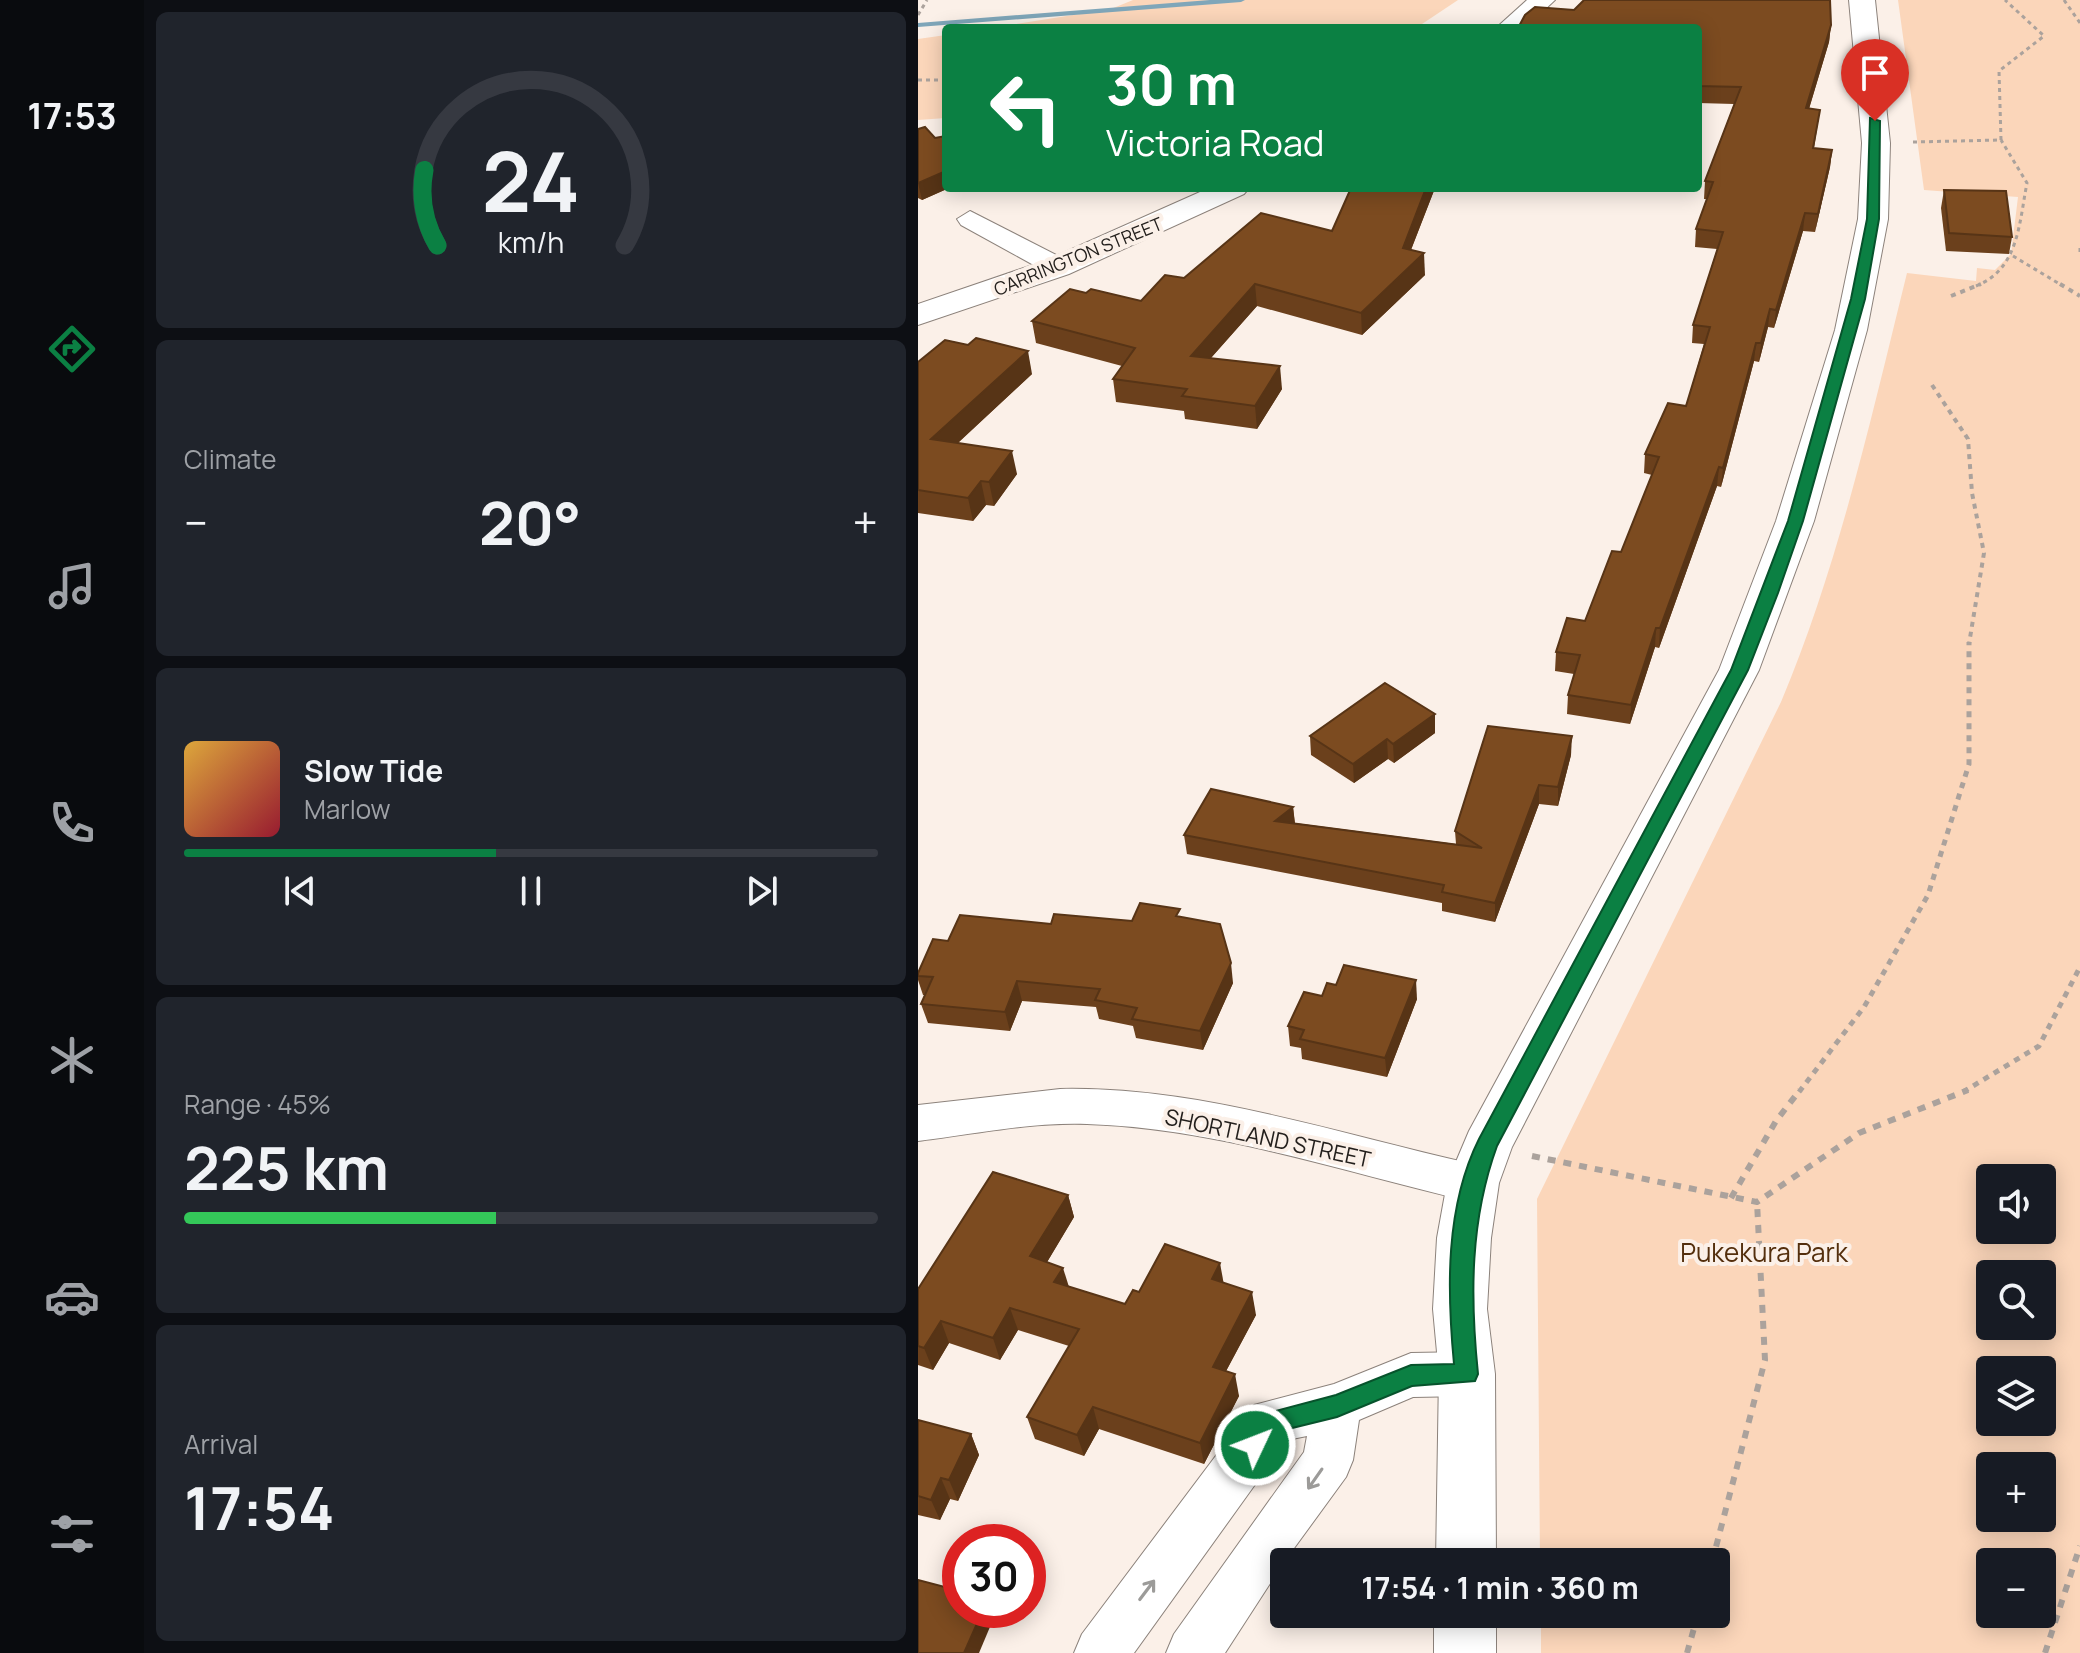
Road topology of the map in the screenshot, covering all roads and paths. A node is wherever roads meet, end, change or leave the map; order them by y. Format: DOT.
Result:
graph roads {
  1 [pos="927,0"];
  2 [pos="1542,0"];
  3 [pos="1862,0"];
  4 [pos="2005,0"];
  5 [pos="2064,0"];
  6 [pos="918,15"];
  7 [pos="2080,23"];
  8 [pos="1514,24"];
  9 [pos="918,80"];
  10 [pos="942,80"];
  11 [pos="2001,140"];
  12 [pos="1876,143"];
  13 [pos="1225,192"];
  14 [pos="970,219"];
  15 [pos="2013,256"];
  16 [pos="1058,267"];
  17 [pos="1951,296"];
  18 [pos="2080,296"];
  19 [pos="918,315"];
  20 [pos="1932,385"];
  21 [pos="2080,967"];
  22 [pos="918,1123"];
  23 [pos="1480,1164"];
  24 [pos="1731,1198"];
  25 [pos="1757,1202"];
  26 [pos="1467,1374"];
  27 [pos="1337,1406"];
  28 [pos="2080,1546"];
  29 [pos="1466,1548"];
  30 [pos="1716,1548"];
  31 [pos="1465,1628"];
  32 [pos="1694,1628"];
  33 [pos="1101,1653"];
  34 [pos="1193,1653"];
  35 [pos="1465,1653"];
  36 [pos="1687,1653"];
  37 [pos="2045,1653"];
  1 -- 6 [label="path"];
  2 -- 8 [label="street"];
  3 -- 12 [label="street"];
  4 -- 11 [label="path"];
  5 -- 7 [label="path"];
  9 -- 10 [label="path"];
  11 -- 12 [label="path"];
  11 -- 15 [label="path"];
  12 -- 23 [label="street"];
  13 -- 16 [label="street, CARRINGTON STREET"];
  14 -- 16 [label="street"];
  15 -- 17 [label="path"];
  15 -- 18 [label="path"];
  16 -- 19 [label="street, CARRINGTON STREET"];
  20 -- 24 [label="path"];
  21 -- 25 [label="path"];
  22 -- 23 [label="street, SHORTLAND STREET"];
  23 -- 24 [label="path"];
  23 -- 26 [label="street"];
  24 -- 25 [label="path"];
  25 -- 30 [label="path"];
  26 -- 27 [label="street"];
  26 -- 29 [label="street"];
  33 -- 27 [label="street, one-way"];
  27 -- 34 [label="street, one-way"];
  28 -- 37 [label="path"];
  31 -- 35 [label="street"];
  32 -- 36 [label="path"];
}
